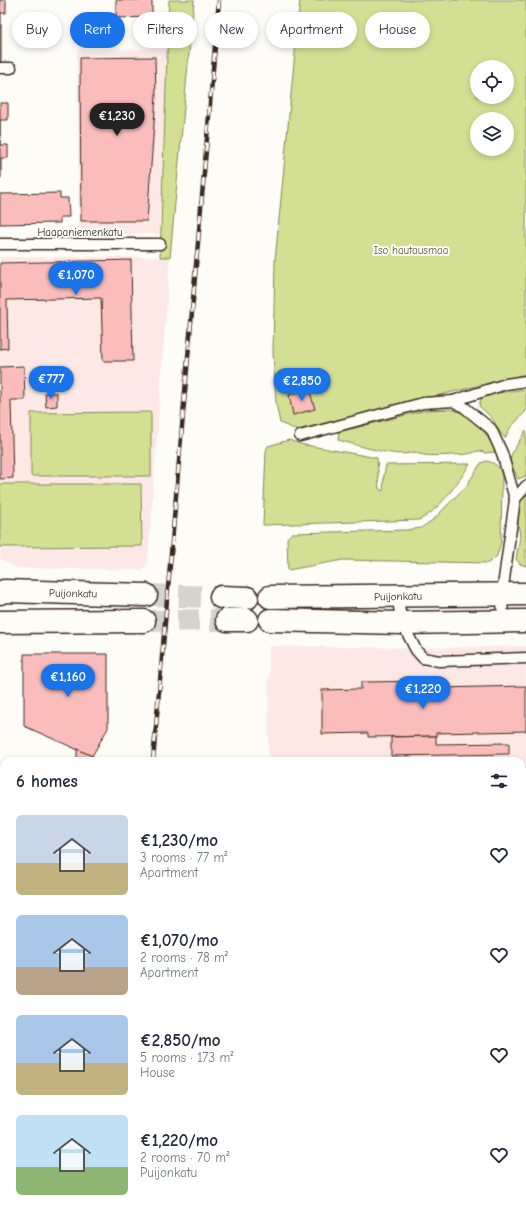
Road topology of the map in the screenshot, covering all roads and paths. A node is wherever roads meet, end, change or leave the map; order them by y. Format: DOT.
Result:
graph roads {
  1 [pos="0,68"];
  2 [pos="11,68"];
  3 [pos="0,244"];
  4 [pos="160,244"];
  5 [pos="526,382"];
  6 [pos="453,401"];
  7 [pos="300,436"];
  8 [pos="526,486"];
  9 [pos="515,498"];
  10 [pos="0,593"];
  11 [pos="502,594"];
  12 [pos="526,594"];
  13 [pos="146,595"];
  14 [pos="397,596"];
  15 [pos="221,597"];
  16 [pos="270,597"];
  17 [pos="246,598"];
  18 [pos="270,620"];
  19 [pos="144,621"];
  20 [pos="526,621"];
  21 [pos="0,622"];
  22 [pos="503,622"];
  23 [pos="402,623"];
  24 [pos="526,658"];
  1 -- 2 [label="lane"];
  3 -- 4 [label="lane, Haapaniemenkatu"];
  5 -- 6 [label="lane"];
  6 -- 7 [label="lane"];
  6 -- 9 [label="lane"];
  8 -- 9 [label="lane"];
  9 -- 11 [label="lane"];
  10 -- 13 [label="main road, Puijonkatu"];
  11 -- 12 [label="main road, Puijonkatu"];
  11 -- 14 [label="main road, Puijonkatu"];
  11 -- 22 [label="lane"];
  14 -- 16 [label="main road, Puijonkatu"];
  14 -- 23 [label="lane"];
  15 -- 17 [label="main road"];
  18 -- 23 [label="main road"];
  19 -- 21 [label="main road"];
  20 -- 22 [label="main road"];
  22 -- 23 [label="main road"];
  23 -- 24 [label="lane"];
}
